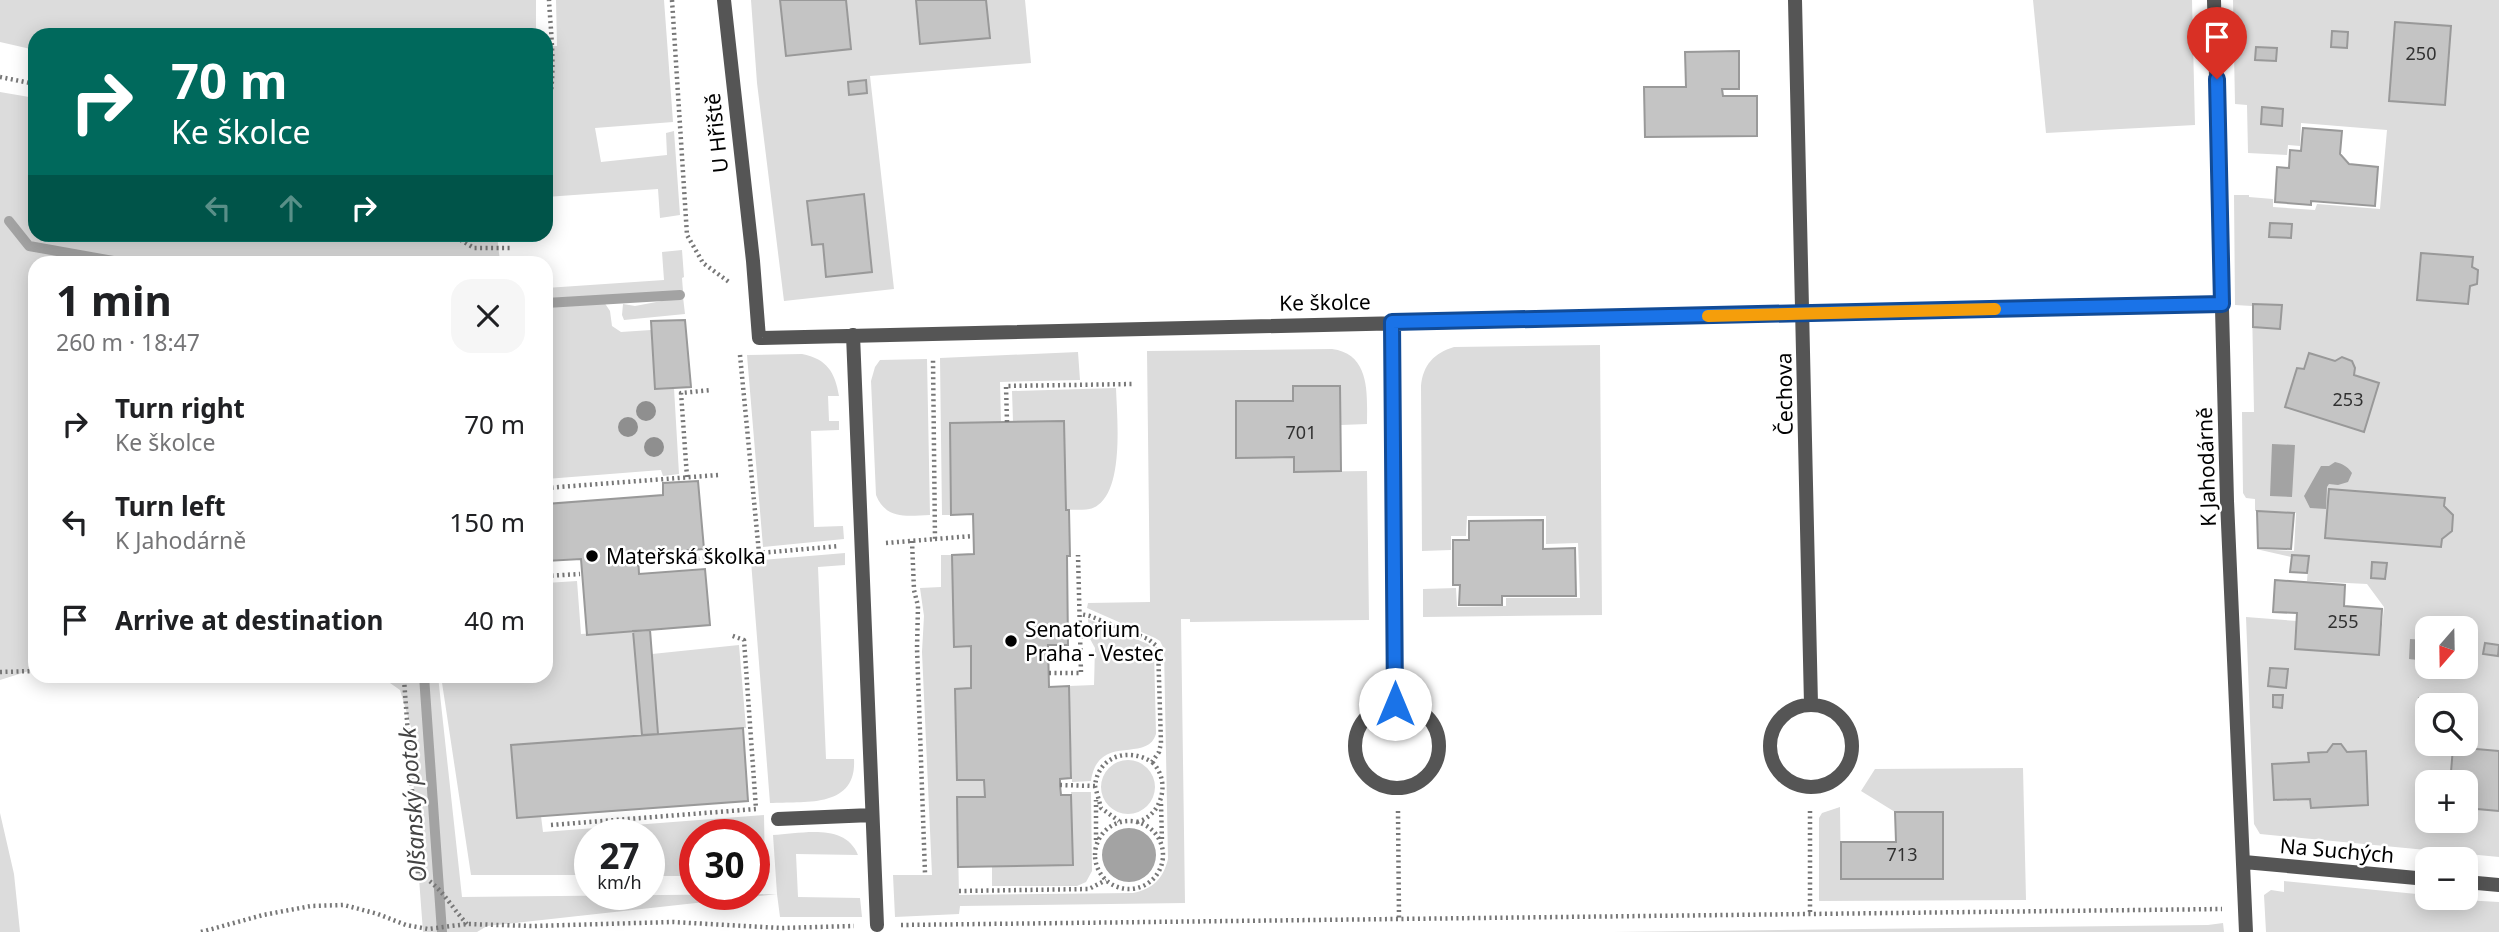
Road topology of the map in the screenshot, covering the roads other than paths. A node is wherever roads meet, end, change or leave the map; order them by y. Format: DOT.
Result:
graph roads {
  1 [pos="724,0"];
  2 [pos="1795,0"];
  3 [pos="2214,0"];
  4 [pos="753,261"];
  5 [pos="2222,304"];
  6 [pos="1804,314"];
  7 [pos="1392,322"];
  8 [pos="853,335"];
  9 [pos="1395,704"];
  10 [pos="1811,704"];
  11 [pos="872,815"];
  12 [pos="778,819"];
  13 [pos="2244,862"];
  14 [pos="2415,878"];
  15 [pos="2478,883"];
  16 [pos="2499,885"];
  17 [pos="877,925"];
  18 [pos="2246,932"];
  1 -- 4 [label="street, U Hřiště"];
  2 -- 6 [label="street, Čechova"];
  3 -- 5 [label="street, K Jahodárně"];
  4 -- 8 [label="street, Ke školce"];
  5 -- 6 [label="street, Ke školce"];
  5 -- 13 [label="street, K Jahodárně"];
  6 -- 7 [label="street, Ke školce"];
  6 -- 10 [label="street, Čechova"];
  7 -- 8 [label="street, Ke školce"];
  7 -- 9 [label="street"];
  8 -- 11 [label="street"];
  9 -- 9 [label="street"];
  10 -- 10 [label="street"];
  11 -- 12 [label="street"];
  11 -- 17 [label="street"];
  13 -- 14 [label="street, Na Suchých"];
  13 -- 18 [label="street, K Jahodárně"];
  15 -- 16 [label="street"];
}
